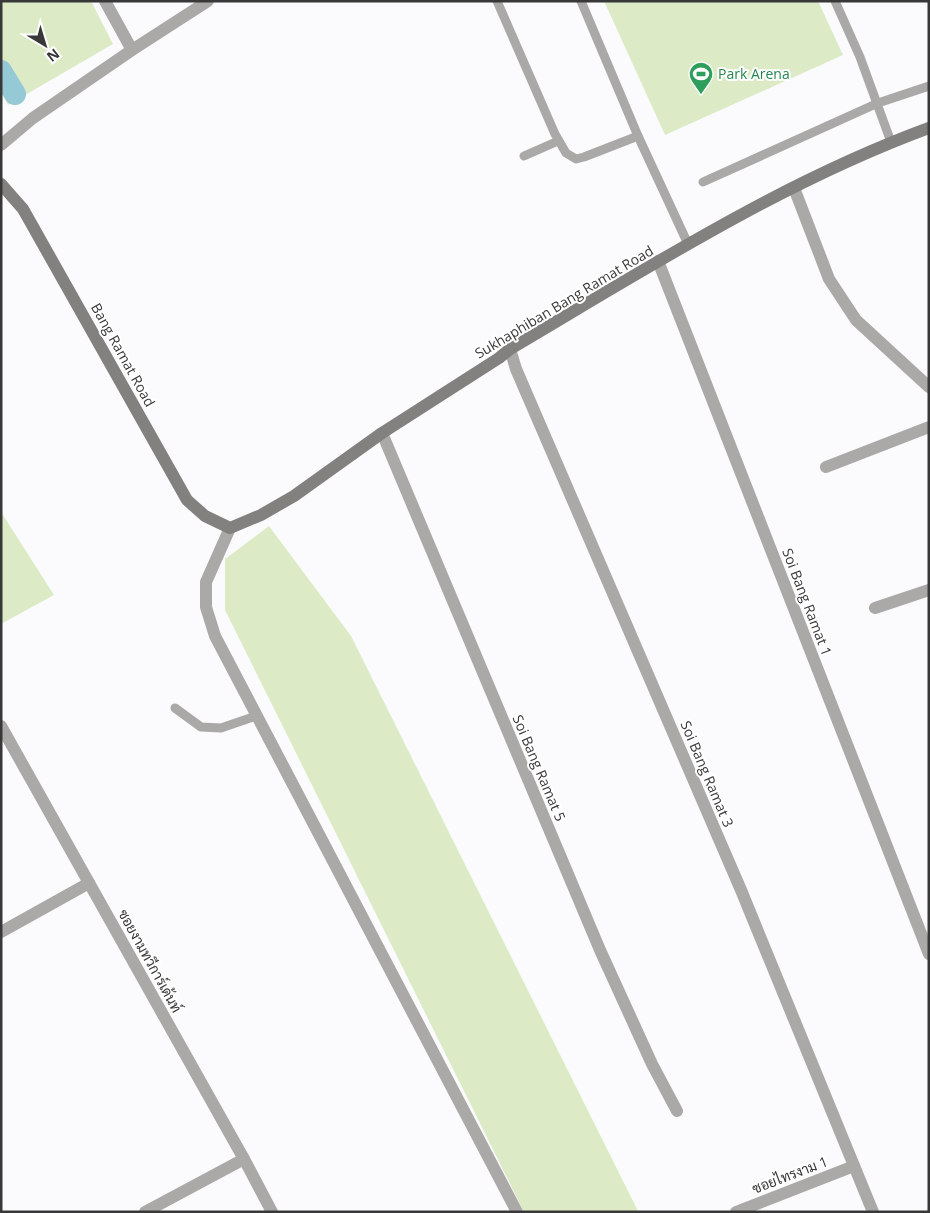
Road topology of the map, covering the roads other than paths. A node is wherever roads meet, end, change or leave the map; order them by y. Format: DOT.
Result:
graph roads {
  1 [pos="105,1"];
  2 [pos="208,1"];
  3 [pos="496,1"];
  4 [pos="581,1"];
  5 [pos="835,1"];
  6 [pos="132,50"];
  7 [pos="929,86"];
  8 [pos="878,103"];
  9 [pos="929,128"];
  10 [pos="638,136"];
  11 [pos="558,141"];
  12 [pos="891,142"];
  13 [pos="1,145"];
  14 [pos="524,156"];
  15 [pos="703,182"];
  16 [pos="1,184"];
  17 [pos="794,188"];
  18 [pos="688,244"];
  19 [pos="658,261"];
  20 [pos="510,350"];
  21 [pos="929,387"];
  22 [pos="929,427"];
  23 [pos="382,433"];
  24 [pos="826,467"];
  25 [pos="230,528"];
  26 [pos="929,590"];
  27 [pos="875,608"];
  28 [pos="175,708"];
  29 [pos="256,716"];
  30 [pos="1,726"];
  31 [pos="89,883"];
  32 [pos="1,932"];
  33 [pos="929,954"];
  34 [pos="677,1110"];
  35 [pos="244,1159"];
  36 [pos="854,1166"];
  37 [pos="145,1212"];
  38 [pos="272,1212"];
  39 [pos="517,1212"];
  40 [pos="736,1212"];
  41 [pos="873,1212"];
  1 -- 6 [label="street"];
  2 -- 6 [label="street"];
  3 -- 11 [label="lane"];
  4 -- 10 [label="lane"];
  5 -- 8 [label="lane"];
  6 -- 13 [label="street"];
  7 -- 8 [label="lane"];
  8 -- 12 [label="lane"];
  8 -- 15 [label="lane"];
  9 -- 12 [label="street, Sukhaphiban Bang Ramat Road"];
  10 -- 11 [label="lane"];
  10 -- 18 [label="lane"];
  11 -- 14 [label="lane"];
  12 -- 17 [label="street, Sukhaphiban Bang Ramat Road"];
  16 -- 25 [label="street, Bang Ramat Road"];
  17 -- 18 [label="street, Sukhaphiban Bang Ramat Road"];
  17 -- 21 [label="street"];
  18 -- 19 [label="street, Sukhaphiban Bang Ramat Road"];
  19 -- 20 [label="street, Sukhaphiban Bang Ramat Road"];
  19 -- 33 [label="street, Soi Bang Ramat 1"];
  20 -- 23 [label="street, Sukhaphiban Bang Ramat Road"];
  20 -- 36 [label="street, Soi Bang Ramat 3"];
  22 -- 24 [label="street"];
  23 -- 25 [label="street, Sukhaphiban Bang Ramat Road"];
  23 -- 34 [label="street, Soi Bang Ramat 5"];
  25 -- 29 [label="street"];
  26 -- 27 [label="street"];
  28 -- 29 [label="lane"];
  29 -- 39 [label="street"];
  30 -- 31 [label="street, ซอยงามทวีการ์เด้นท์"];
  31 -- 32 [label="street"];
  31 -- 35 [label="street, ซอยงามทวีการ์เด้นท์"];
  35 -- 37 [label="street"];
  35 -- 38 [label="street, ซอยงามทวีการ์เด้นท์"];
  36 -- 40 [label="street, ซอยไทรงาม 1"];
  36 -- 41 [label="street, Soi Bang Ramat 3"];
}
